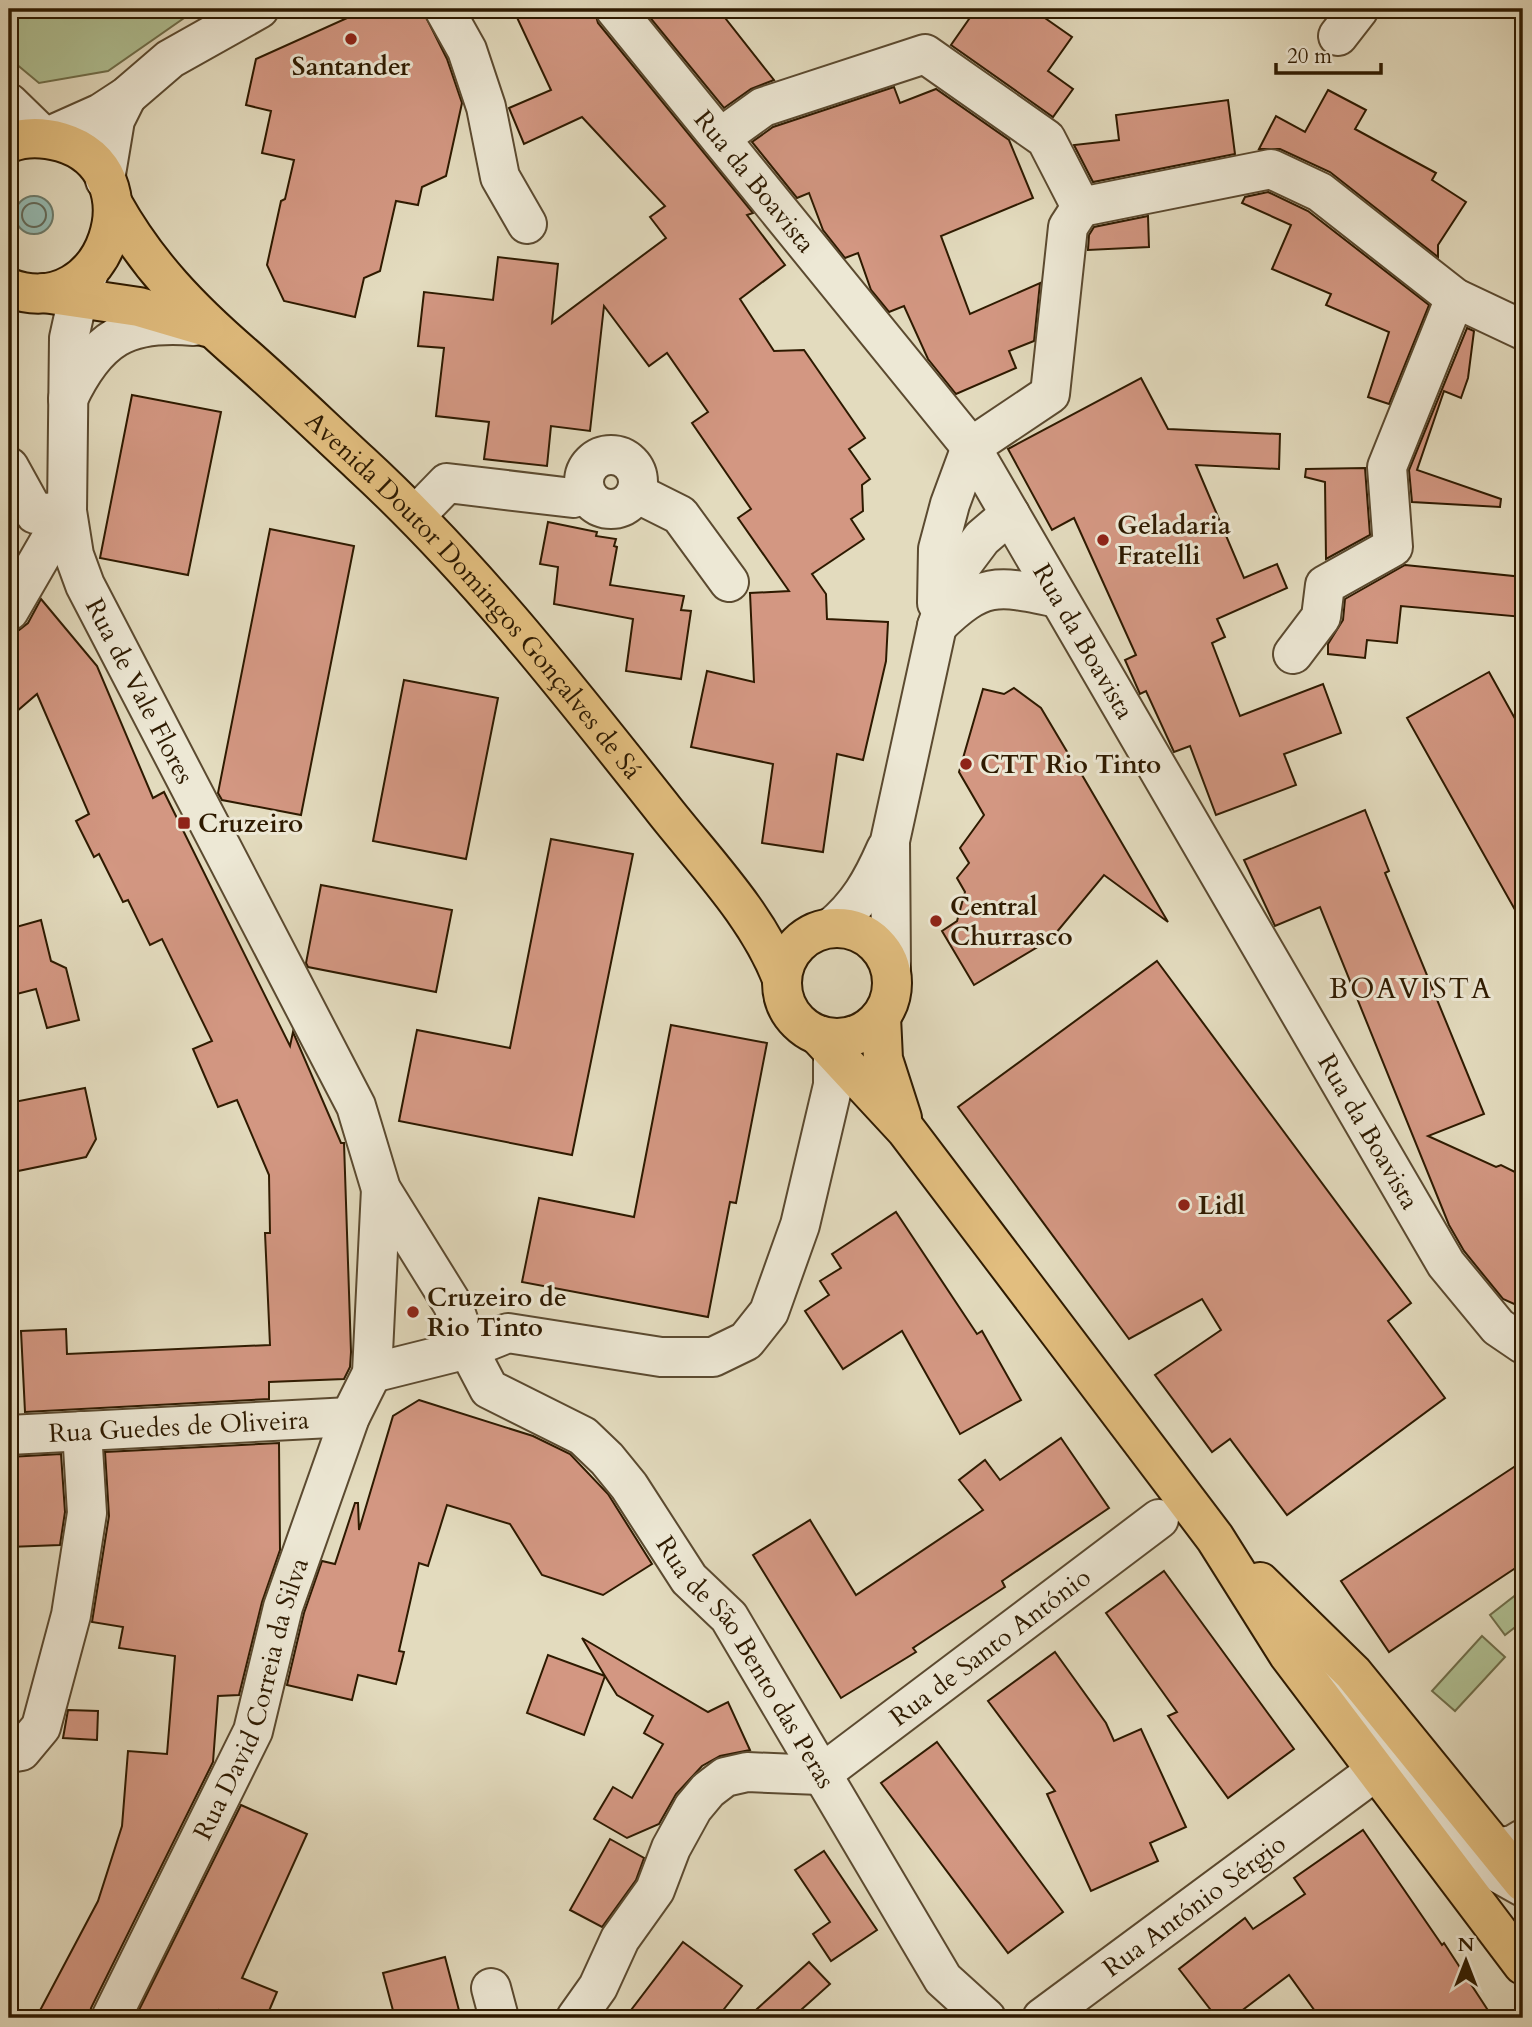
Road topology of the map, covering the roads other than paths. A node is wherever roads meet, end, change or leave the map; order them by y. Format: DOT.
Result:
graph roads {
  1 [pos="259,9"];
  2 [pos="444,9"];
  3 [pos="615,9"];
  4 [pos="127,96"];
  5 [pos="9,103"];
  6 [pos="720,138"];
  7 [pos="20,140"];
  8 [pos="109,192"];
  9 [pos="1081,207"];
  10 [pos="527,224"];
  11 [pos="48,288"];
  12 [pos="1455,298"];
  13 [pos="209,327"];
  14 [pos="1523,330"];
  15 [pos="68,401"];
  16 [pos="971,447"];
  17 [pos="9,467"];
  18 [pos="67,511"];
  19 [pos="1010,514"];
  20 [pos="416,515"];
  21 [pos="729,582"];
  22 [pos="1058,598"];
  23 [pos="9,611"];
  24 [pos="937,626"];
  25 [pos="1293,654"];
  26 [pos="890,841"];
  27 [pos="719,880"];
  28 [pos="822,930"];
  29 [pos="891,967"];
  30 [pos="782,979"];
  31 [pos="881,1017"];
  32 [pos="825,1043"];
  33 [pos="906,1130"];
  34 [pos="381,1189"];
  35 [pos="1523,1344"];
  36 [pos="468,1349"];
  37 [pos="372,1373"];
  38 [pos="350,1417"];
  39 [pos="82,1431"];
  40 [pos="9,1435"];
  41 [pos="1159,1519"];
  42 [pos="1215,1538"];
  43 [pos="1257,1578"];
  44 [pos="9,1753"];
  45 [pos="1376,1768"];
  46 [pos="820,1775"];
  47 [pos="1508,1843"];
  48 [pos="1523,1884"];
  49 [pos="1507,1930"];
  50 [pos="1523,1965"];
  51 [pos="111,2018"];
  52 [pos="576,2018"];
  53 [pos="986,2018"];
  54 [pos="1042,2018"];
  1 -- 4 [label="street"];
  2 -- 10 [label="street"];
  3 -- 6 [label="street, Rua da Boavista"];
  4 -- 7 [label="street"];
  4 -- 8 [label="street"];
  5 -- 7 [label="street"];
  6 -- 9 [label="street"];
  6 -- 16 [label="street, Rua da Boavista"];
  7 -- 8 [label="main road, Avenida Doutor Domingos Gonçalves de Sá"];
  8 -- 11 [label="main road"];
  8 -- 13 [label="main road, Avenida Doutor Domingos Gonçalves de Sá"];
  9 -- 12 [label="street"];
  9 -- 16 [label="street"];
  11 -- 13 [label="main road, Avenida Doutor Domingos Gonçalves de Sá"];
  11 -- 15 [label="street, Rua de Vale Flores"];
  11 -- 15 [label="street, Rua de Vale Flores"];
  12 -- 14 [label="street"];
  12 -- 25 [label="street"];
  13 -- 15 [label="street, Rua de Vale Flores"];
  13 -- 20 [label="main road, Avenida Doutor Domingos Gonçalves de Sá"];
  15 -- 18 [label="street, Rua de Vale Flores"];
  16 -- 19 [label="street, Rua da Boavista"];
  16 -- 24 [label="street"];
  17 -- 18 [label="street"];
  18 -- 23 [label="street"];
  18 -- 34 [label="street, Rua de Vale Flores"];
  19 -- 22 [label="street, Rua da Boavista"];
  19 -- 24 [label="street"];
  20 -- 21 [label="street"];
  20 -- 27 [label="main road, Avenida Doutor Domingos Gonçalves de Sá"];
  22 -- 24 [label="street"];
  22 -- 35 [label="street, Rua da Boavista"];
  24 -- 26 [label="street"];
  26 -- 28 [label="street"];
  26 -- 29 [label="street"];
  27 -- 28 [label="main road, Avenida Doutor Domingos Gonçalves de Sá"];
  27 -- 30 [label="main road, Avenida Doutor Domingos Gonçalves de Sá"];
  28 -- 29 [label="main road"];
  28 -- 30 [label="main road"];
  29 -- 31 [label="main road"];
  30 -- 32 [label="main road"];
  31 -- 32 [label="main road"];
  31 -- 33 [label="main road"];
  32 -- 33 [label="main road"];
  32 -- 36 [label="street"];
  33 -- 42 [label="main road"];
  34 -- 36 [label="street, Rua de São Bento das Peras"];
  34 -- 37 [label="street"];
  36 -- 37 [label="street"];
  36 -- 46 [label="street, Rua de São Bento das Peras"];
  37 -- 38 [label="street, Rua David Correia da Silva"];
  38 -- 39 [label="street, Rua Guedes de Oliveira"];
  38 -- 51 [label="street, Rua David Correia da Silva"];
  39 -- 40 [label="street, Rua Guedes de Oliveira"];
  39 -- 44 [label="street"];
  41 -- 46 [label="street, Rua de Santo António"];
  42 -- 43 [label="main road"];
  42 -- 45 [label="main road"];
  43 -- 45 [label="street"];
  43 -- 47 [label="main road"];
  45 -- 48 [label="street"];
  45 -- 49 [label="main road"];
  45 -- 54 [label="street, Rua António Sérgio"];
  46 -- 52 [label="street"];
  46 -- 53 [label="street, Rua de São Bento das Peras"];
  47 -- 48 [label="main road"];
  49 -- 50 [label="main road"];
}
